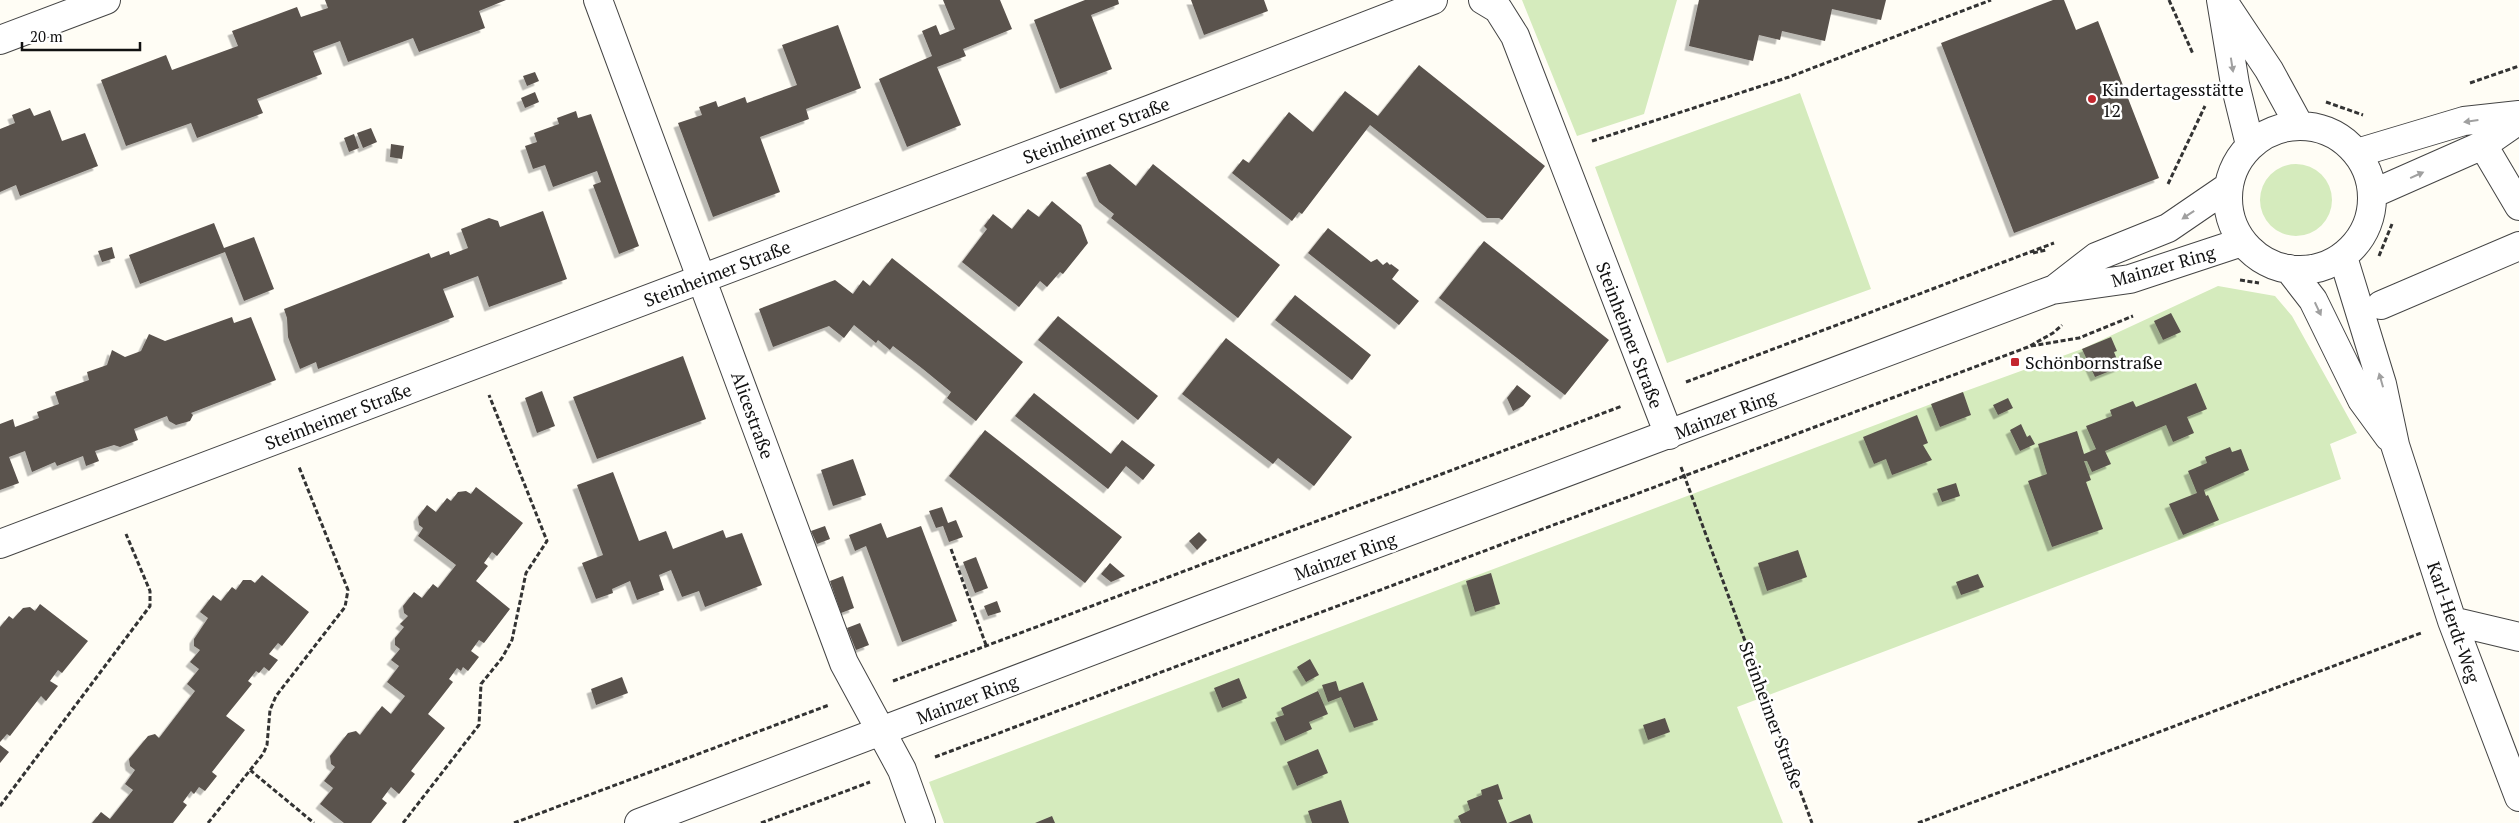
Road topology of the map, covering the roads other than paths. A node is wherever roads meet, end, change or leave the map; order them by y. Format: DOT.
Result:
graph roads {
  1 [pos="106,0"];
  2 [pos="598,0"];
  3 [pos="1433,0"];
  4 [pos="1483,0"];
  5 [pos="2221,0"];
  6 [pos="0,40"];
  7 [pos="2519,115"];
  8 [pos="2519,120"];
  9 [pos="2299,125"];
  10 [pos="2250,145"];
  11 [pos="2482,145"];
  12 [pos="2357,153"];
  13 [pos="2228,187"];
  14 [pos="2372,194"];
  15 [pos="2519,206"];
  16 [pos="2242,242"];
  17 [pos="2519,246"];
  18 [pos="2342,257"];
  19 [pos="2289,269"];
  20 [pos="702,279"];
  21 [pos="2052,290"];
  22 [pos="2380,305"];
  23 [pos="1668,435"];
  24 [pos="2395,445"];
  25 [pos="0,544"];
  26 [pos="2452,621"];
  27 [pos="2519,637"];
  28 [pos="881,732"];
  29 [pos="2519,797"];
  30 [pos="639,823"];
  31 [pos="921,823"];
  1 -- 6 [label="street"];
  2 -- 20 [label="street, Alicestraße"];
  3 -- 20 [label="street, Steinheimer Straße"];
  4 -- 23 [label="street, Steinheimer Straße"];
  5 -- 9 [label="street"];
  5 -- 10 [label="street, one-way"];
  7 -- 12 [label="street, one-way"];
  8 -- 11 [label="street"];
  9 -- 10 [label="street"];
  9 -- 12 [label="street"];
  10 -- 13 [label="street"];
  14 -- 11 [label="street, one-way"];
  11 -- 15 [label="street"];
  12 -- 14 [label="street"];
  13 -- 16 [label="street"];
  13 -- 21 [label="street, Mainzer Ring, one-way"];
  14 -- 18 [label="street"];
  16 -- 19 [label="street"];
  16 -- 21 [label="street, Mainzer Ring"];
  17 -- 22 [label="street"];
  18 -- 19 [label="street"];
  24 -- 18 [label="street, Karl-Herdt-Weg, one-way"];
  19 -- 24 [label="street, Karl-Herdt-Weg, one-way"];
  20 -- 25 [label="street, Steinheimer Straße"];
  20 -- 28 [label="street, Alicestraße"];
  21 -- 23 [label="street, Mainzer Ring"];
  23 -- 28 [label="street, Mainzer Ring"];
  24 -- 26 [label="street, Karl-Herdt-Weg"];
  26 -- 27 [label="street"];
  26 -- 29 [label="street, Karl-Herdt-Weg"];
  28 -- 30 [label="street, Mainzer Ring"];
  28 -- 31 [label="street, Alicestraße"];
}
